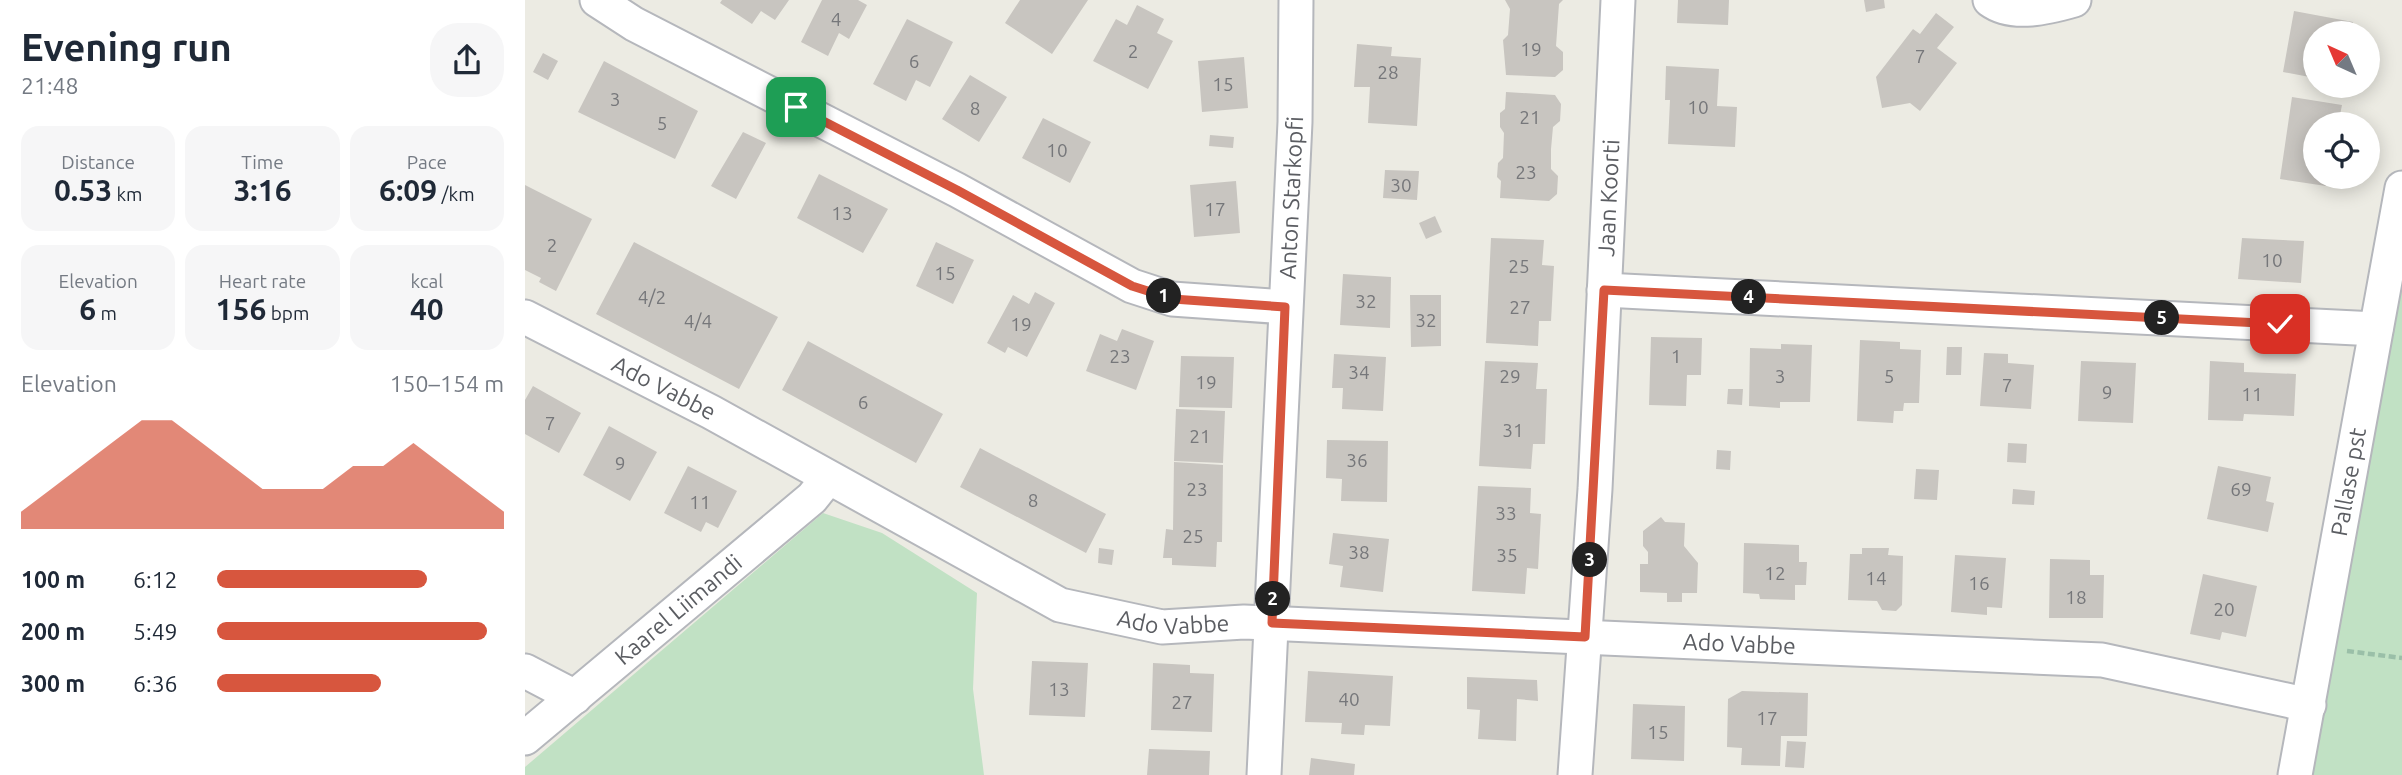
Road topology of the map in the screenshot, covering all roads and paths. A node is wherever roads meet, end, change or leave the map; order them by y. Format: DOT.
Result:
graph roads {
  1 [pos="597,0"];
  2 [pos="1296,0"];
  3 [pos="1618,0"];
  4 [pos="1990,0"];
  5 [pos="2074,0"];
  6 [pos="2402,188"];
  7 [pos="1604,290"];
  8 [pos="1285,307"];
  9 [pos="525,317"];
  10 [pos="2376,329"];
  11 [pos="828,478"];
  12 [pos="1272,623"];
  13 [pos="1585,637"];
  14 [pos="2320,646"];
  15 [pos="2402,658"];
  16 [pos="525,671"];
  17 [pos="575,697"];
  18 [pos="2309,705"];
  19 [pos="525,738"];
  20 [pos="1264,775"];
  21 [pos="1575,775"];
  22 [pos="2295,775"];
  1 -- 8 [label="street"];
  2 -- 8 [label="street, Anton Starkopfi"];
  3 -- 7 [label="street, Jaan Koorti"];
  4 -- 5 [label="street"];
  6 -- 10 [label="street, Pallase pst"];
  7 -- 10 [label="street"];
  7 -- 13 [label="street, Jaan Koorti"];
  8 -- 12 [label="street, Anton Starkopfi"];
  9 -- 11 [label="street, Ado Vabbe"];
  10 -- 14 [label="street, Pallase pst"];
  11 -- 12 [label="street, Ado Vabbe"];
  11 -- 17 [label="street, Kaarel Liimandi"];
  12 -- 13 [label="street, Ado Vabbe"];
  12 -- 20 [label="street, Anton Starkopfi"];
  13 -- 18 [label="street, Ado Vabbe"];
  13 -- 21 [label="street, Jaan Koorti"];
  14 -- 15 [label="path"];
  14 -- 18 [label="street, Pallase pst"];
  16 -- 17 [label="street"];
  17 -- 19 [label="street, Kaarel Liimandi"];
  18 -- 22 [label="street, Pallase pst"];
}
